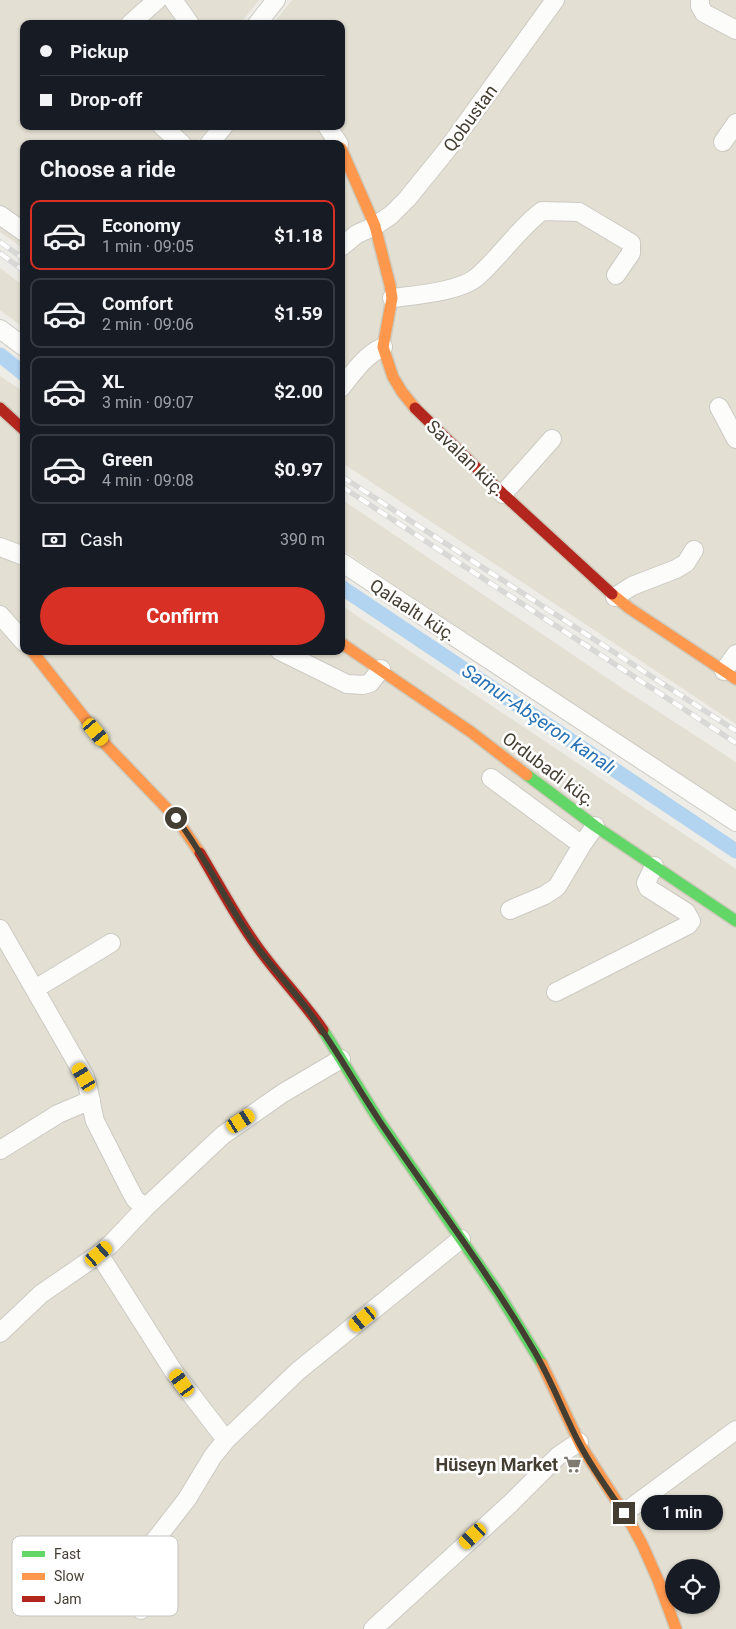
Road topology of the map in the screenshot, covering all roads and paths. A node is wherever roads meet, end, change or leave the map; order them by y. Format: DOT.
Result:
graph roads {
  1 [pos="157,0"];
  2 [pos="173,0"];
  3 [pos="276,0"];
  4 [pos="555,0"];
  5 [pos="700,0"];
  6 [pos="134,20"];
  7 [pos="187,20"];
  8 [pos="260,20"];
  9 [pos="736,30"];
  10 [pos="736,123"];
  11 [pos="166,130"];
  12 [pos="221,130"];
  13 [pos="178,140"];
  14 [pos="212,140"];
  15 [pos="723,142"];
  16 [pos="345,157"];
  17 [pos="0,216"];
  18 [pos="375,226"];
  19 [pos="20,229"];
  20 [pos="345,244"];
  21 [pos="616,275"];
  22 [pos="392,298"];
  23 [pos="0,329"];
  24 [pos="20,344"];
  25 [pos="382,347"];
  26 [pos="345,383"];
  27 [pos="719,407"];
  28 [pos="0,408"];
  29 [pos="20,426"];
  30 [pos="552,439"];
  31 [pos="736,439"];
  32 [pos="503,494"];
  33 [pos="0,547"];
  34 [pos="694,550"];
  35 [pos="20,554"];
  36 [pos="345,565"];
  37 [pos="615,596"];
  38 [pos="3,624"];
  39 [pos="20,639"];
  40 [pos="345,646"];
  41 [pos="736,654"];
  42 [pos="35,655"];
  43 [pos="288,655"];
  44 [pos="381,670"];
  45 [pos="730,675"];
  46 [pos="492,778"];
  47 [pos="736,822"];
  48 [pos="595,826"];
  49 [pos="582,845"];
  50 [pos="654,866"];
  51 [pos="510,910"];
  52 [pos="736,921"];
  53 [pos="0,930"];
  54 [pos="111,943"];
  55 [pos="35,989"];
  56 [pos="556,992"];
  57 [pos="341,1059"];
  58 [pos="91,1100"];
  59 [pos="0,1150"];
  60 [pos="144,1208"];
  61 [pos="461,1239"];
  62 [pos="99,1254"];
  63 [pos="0,1333"];
  64 [pos="736,1430"];
  65 [pos="226,1440"];
  66 [pos="579,1442"];
  67 [pos="624,1513"];
  68 [pos="158,1536"];
  69 [pos="373,1629"];
  70 [pos="676,1629"];
  1 -- 6 [label="street"];
  2 -- 7 [label="street"];
  3 -- 8 [label="street"];
  4 -- 18 [label="street, Qobustan"];
  5 -- 9 [label="street"];
  10 -- 15 [label="street"];
  11 -- 13 [label="street"];
  12 -- 14 [label="street"];
  16 -- 18 [label="street"];
  17 -- 19 [label="street"];
  18 -- 20 [label="street, Qobustan"];
  18 -- 22 [label="street"];
  21 -- 22 [label="street"];
  22 -- 25 [label="street"];
  23 -- 24 [label="street"];
  25 -- 26 [label="street"];
  25 -- 32 [label="street, Savalan küç."];
  27 -- 31 [label="street"];
  28 -- 29 [label="street"];
  30 -- 32 [label="street"];
  32 -- 37 [label="street, Savalan küç."];
  33 -- 35 [label="street"];
  34 -- 37 [label="street"];
  36 -- 47 [label="street, Qalaaltı küç."];
  37 -- 45 [label="street, Savalan küç."];
  38 -- 39 [label="street"];
  40 -- 44 [label="street, Ordubadi küç."];
  41 -- 45 [label="street"];
  42 -- 57 [label="street"];
  43 -- 44 [label="street"];
  44 -- 48 [label="street, Ordubadi küç."];
  46 -- 49 [label="street"];
  48 -- 49 [label="street"];
  48 -- 50 [label="street, Ordubadi küç."];
  49 -- 51 [label="street"];
  50 -- 52 [label="street, Ordubadi küç."];
  50 -- 56 [label="street"];
  53 -- 55 [label="street"];
  54 -- 55 [label="street"];
  55 -- 58 [label="street"];
  57 -- 60 [label="street"];
  57 -- 61 [label="street"];
  58 -- 59 [label="street"];
  58 -- 60 [label="street"];
  60 -- 62 [label="street"];
  61 -- 65 [label="street"];
  61 -- 66 [label="street"];
  62 -- 63 [label="street"];
  62 -- 65 [label="street"];
  64 -- 67 [label="street"];
  65 -- 68 [label="street"];
  66 -- 67 [label="street"];
  66 -- 69 [label="street"];
  67 -- 70 [label="street"];
}
